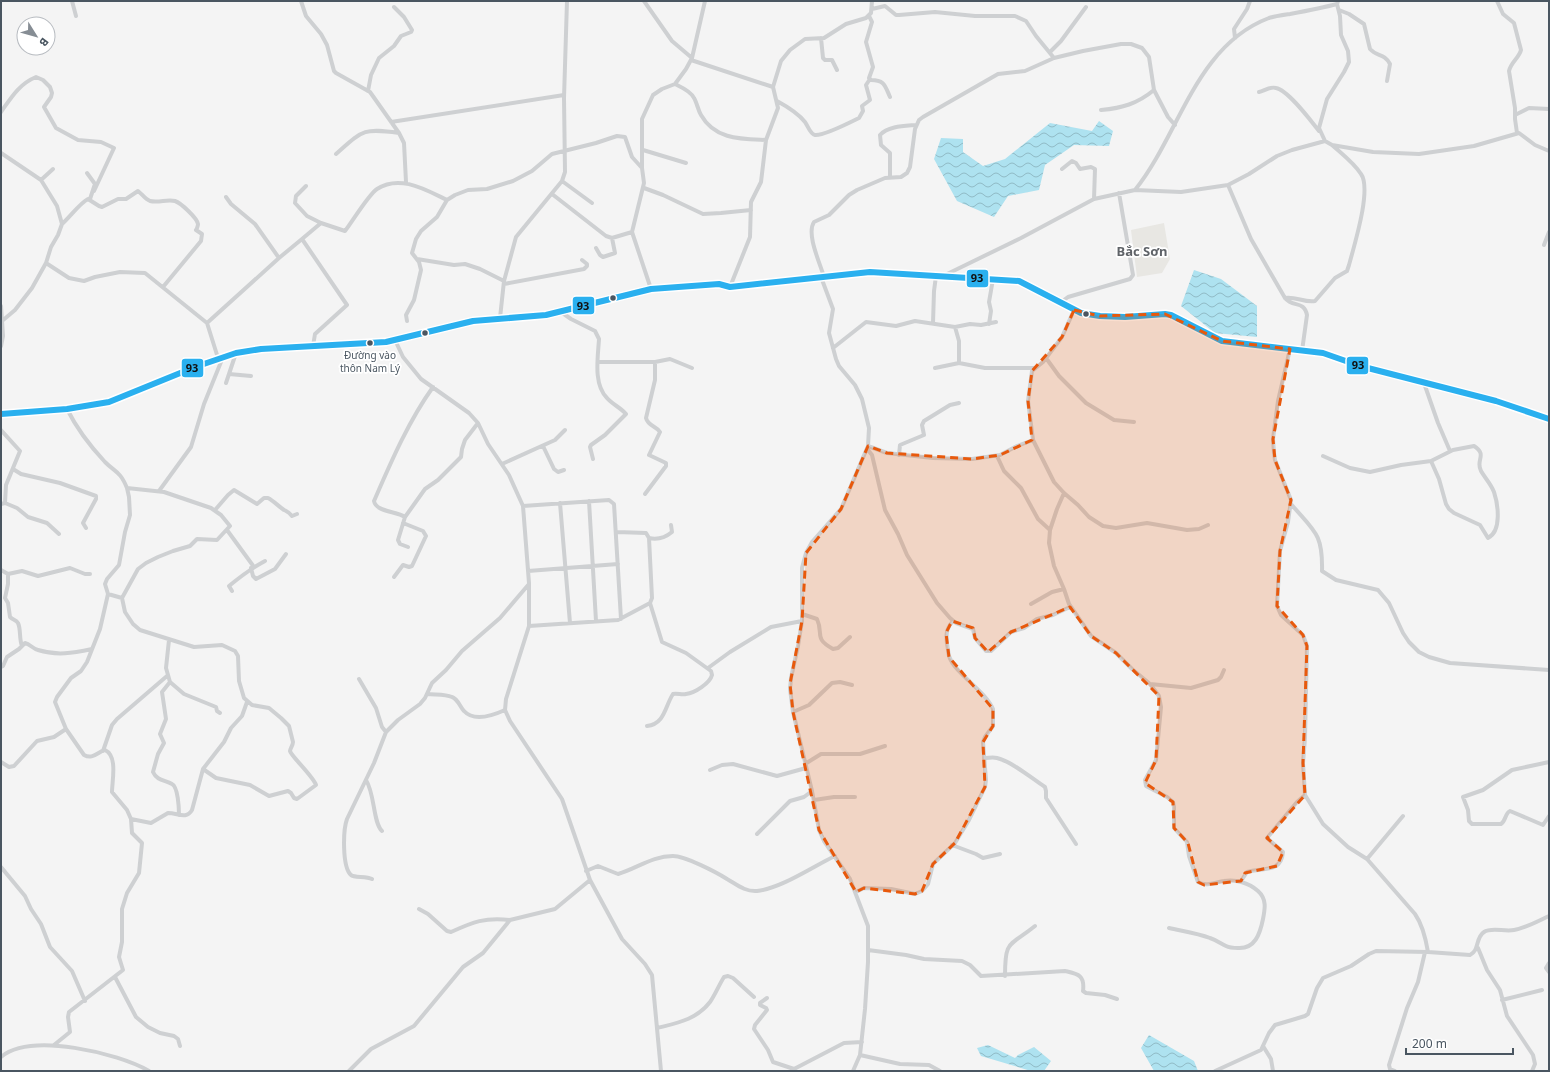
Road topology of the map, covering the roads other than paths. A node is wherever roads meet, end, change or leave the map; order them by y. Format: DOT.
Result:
graph roads {
  1 [pos="72,1"];
  2 [pos="300,1"];
  3 [pos="567,1"];
  4 [pos="644,1"];
  5 [pos="705,1"];
  6 [pos="872,1"];
  7 [pos="1250,1"];
  8 [pos="1497,1"];
  9 [pos="1338,2"];
  10 [pos="394,7"];
  11 [pos="1086,7"];
  12 [pos="872,9"];
  13 [pos="1339,10"];
  14 [pos="76,16"];
  15 [pos="869,16"];
  16 [pos="820,38"];
  17 [pos="1235,38"];
  18 [pos="1050,52"];
  19 [pos="1054,58"];
  20 [pos="691,59"];
  21 [pos="837,70"];
  22 [pos="870,79"];
  23 [pos="1387,81"];
  24 [pos="675,84"];
  25 [pos="773,87"];
  26 [pos="1154,90"];
  27 [pos="368,91"];
  28 [pos="1258,92"];
  29 [pos="564,95"];
  30 [pos="890,97"];
  31 [pos="777,101"];
  32 [pos="1548,108"];
  33 [pos="1101,110"];
  34 [pos="1,112"];
  35 [pos="1515,115"];
  36 [pos="391,122"];
  37 [pos="916,125"];
  38 [pos="1175,125"];
  39 [pos="1320,131"];
  40 [pos="399,133"];
  41 [pos="1517,133"];
  42 [pos="766,140"];
  43 [pos="1325,141"];
  44 [pos="1332,145"];
  45 [pos="643,150"];
  46 [pos="564,151"];
  47 [pos="1549,151"];
  48 [pos="1,153"];
  49 [pos="336,154"];
  50 [pos="686,163"];
  51 [pos="642,168"];
  52 [pos="53,169"];
  53 [pos="1062,169"];
  54 [pos="87,173"];
  55 [pos="890,177"];
  56 [pos="41,180"];
  57 [pos="406,182"];
  58 [pos="562,182"];
  59 [pos="1228,185"];
  60 [pos="306,186"];
  61 [pos="644,188"];
  62 [pos="1135,190"];
  63 [pos="94,191"];
  64 [pos="552,194"];
  65 [pos="1119,194"];
  66 [pos="226,197"];
  67 [pos="90,199"];
  68 [pos="1094,199"];
  69 [pos="448,200"];
  70 [pos="592,202"];
  71 [pos="751,210"];
  72 [pos="321,223"];
  73 [pos="62,224"];
  74 [pos="632,232"];
  75 [pos="1549,232"];
  76 [pos="612,238"];
  77 [pos="302,239"];
  78 [pos="1544,244"];
  79 [pos="596,248"];
  80 [pos="279,258"];
  81 [pos="417,259"];
  82 [pos="582,260"];
  83 [pos="46,263"];
  84 [pos="936,276"];
  85 [pos="943,276"];
  86 [pos="822,277"];
  87 [pos="993,279"];
  88 [pos="504,282"];
  89 [pos="163,287"];
  90 [pos="730,287"];
  91 [pos="651,289"];
  92 [pos="1285,298"];
  93 [pos="1060,303"];
  94 [pos="1,306"];
  95 [pos="1074,310"];
  96 [pos="561,312"];
  97 [pos="500,318"];
  98 [pos="2,321"];
  99 [pos="407,321"];
  100 [pos="996,322"];
  101 [pos="207,323"];
  102 [pos="933,323"];
  103 [pos="989,324"];
  104 [pos="955,326"];
  105 [pos="395,340"];
  106 [pos="1,346"];
  107 [pos="312,346"];
  108 [pos="833,348"];
  109 [pos="1290,349"];
  110 [pos="1302,351"];
  111 [pos="236,353"];
  112 [pos="221,357"];
  113 [pos="1046,358"];
  114 [pos="598,362"];
  115 [pos="655,362"];
  116 [pos="959,363"];
  117 [pos="692,368"];
  118 [pos="935,368"];
  119 [pos="1035,368"];
  120 [pos="229,374"];
  121 [pos="251,376"];
  122 [pos="226,383"];
  123 [pos="1424,383"];
  124 [pos="433,387"];
  125 [pos="959,403"];
  126 [pos="67,409"];
  127 [pos="1,414"];
  128 [pos="1549,419"];
  129 [pos="1134,422"];
  130 [pos="478,423"];
  131 [pos="565,430"];
  132 [pos="1,431"];
  133 [pos="1033,440"];
  134 [pos="543,446"];
  135 [pos="868,448"];
  136 [pos="1450,451"];
  137 [pos="899,455"];
  138 [pos="997,456"];
  139 [pos="1323,456"];
  140 [pos="593,459"];
  141 [pos="1431,461"];
  142 [pos="502,464"];
  143 [pos="13,469"];
  144 [pos="564,470"];
  145 [pos="127,488"];
  146 [pos="159,491"];
  147 [pos="1064,493"];
  148 [pos="646,494"];
  149 [pos="589,501"];
  150 [pos="3,503"];
  151 [pos="560,503"];
  152 [pos="1291,504"];
  153 [pos="523,506"];
  154 [pos="215,510"];
  155 [pos="297,514"];
  156 [pos="405,517"];
  157 [pos="403,523"];
  158 [pos="671,525"];
  159 [pos="1208,525"];
  160 [pos="86,528"];
  161 [pos="227,530"];
  162 [pos="1050,530"];
  163 [pos="617,532"];
  164 [pos="59,534"];
  165 [pos="649,538"];
  166 [pos="408,547"];
  167 [pos="286,554"];
  168 [pos="265,561"];
  169 [pos="618,564"];
  170 [pos="593,566"];
  171 [pos="253,568"];
  172 [pos="564,568"];
  173 [pos="1,570"];
  174 [pos="528,571"];
  175 [pos="8,574"];
  176 [pos="90,574"];
  177 [pos="394,577"];
  178 [pos="529,583"];
  179 [pos="1064,589"];
  180 [pos="232,591"];
  181 [pos="108,594"];
  182 [pos="122,598"];
  183 [pos="650,603"];
  184 [pos="1031,604"];
  185 [pos="1070,607"];
  186 [pos="802,614"];
  187 [pos="621,619"];
  188 [pos="596,621"];
  189 [pos="802,621"];
  190 [pos="953,621"];
  191 [pos="570,623"];
  192 [pos="529,626"];
  193 [pos="850,637"];
  194 [pos="169,640"];
  195 [pos="22,646"];
  196 [pos="92,649"];
  197 [pos="1,667"];
  198 [pos="708,668"];
  199 [pos="1224,670"];
  200 [pos="1549,670"];
  201 [pos="167,676"];
  202 [pos="358,679"];
  203 [pos="170,682"];
  204 [pos="1150,684"];
  205 [pos="852,685"];
  206 [pos="427,694"];
  207 [pos="247,702"];
  208 [pos="505,710"];
  209 [pos="793,712"];
  210 [pos="220,713"];
  211 [pos="647,726"];
  212 [pos="66,729"];
  213 [pos="386,732"];
  214 [pos="885,746"];
  215 [pos="103,751"];
  216 [pos="984,758"];
  217 [pos="1,762"];
  218 [pos="1549,762"];
  219 [pos="806,766"];
  220 [pos="203,769"];
  221 [pos="710,770"];
  222 [pos="366,780"];
  223 [pos="812,791"];
  224 [pos="1305,796"];
  225 [pos="854,797"];
  226 [pos="814,800"];
  227 [pos="179,815"];
  228 [pos="1403,816"];
  229 [pos="1549,816"];
  230 [pos="131,819"];
  231 [pos="382,831"];
  232 [pos="758,834"];
  233 [pos="1076,844"];
  234 [pos="952,845"];
  235 [pos="1000,854"];
  236 [pos="835,856"];
  237 [pos="1367,859"];
  238 [pos="1,867"];
  239 [pos="586,871"];
  240 [pos="372,879"];
  241 [pos="590,880"];
  242 [pos="1241,881"];
  243 [pos="856,892"];
  244 [pos="419,909"];
  245 [pos="1549,916"];
  246 [pos="510,920"];
  247 [pos="1035,926"];
  248 [pos="1169,928"];
  249 [pos="1478,947"];
  250 [pos="868,950"];
  251 [pos="1426,952"];
  252 [pos="1549,963"];
  253 [pos="1549,972"];
  254 [pos="1005,976"];
  255 [pos="115,977"];
  256 [pos="1542,990"];
  257 [pos="754,997"];
  258 [pos="766,998"];
  259 [pos="1117,999"];
  260 [pos="1502,1000"];
  261 [pos="85,1001"];
  262 [pos="657,1028"];
  263 [pos="862,1042"];
  264 [pos="54,1045"];
  265 [pos="180,1046"];
  266 [pos="1263,1046"];
  267 [pos="860,1055"];
  268 [pos="1,1057"];
  269 [pos="149,1071"];
  270 [pos="349,1071"];
  271 [pos="661,1071"];
  272 [pos="853,1071"];
  273 [pos="940,1071"];
  274 [pos="1215,1071"];
  275 [pos="1273,1071"];
  276 [pos="1395,1071"];
  277 [pos="1532,1071"];
  1 -- 14 [label="street"];
  2 -- 27 [label="street"];
  3 -- 29 [label="street"];
  4 -- 20 [label="street"];
  5 -- 20 [label="street"];
  6 -- 12 [label="street"];
  7 -- 17 [label="street"];
  8 -- 35 [label="street"];
  9 -- 13 [label="street"];
  9 -- 17 [label="street"];
  10 -- 27 [label="street"];
  11 -- 18 [label="street"];
  12 -- 15 [label="street"];
  12 -- 18 [label="street"];
  13 -- 23 [label="street"];
  13 -- 39 [label="street"];
  15 -- 16 [label="street"];
  15 -- 22 [label="street"];
  16 -- 21 [label="street"];
  16 -- 25 [label="street"];
  17 -- 38 [label="street"];
  18 -- 19 [label="street"];
  19 -- 26 [label="street"];
  19 -- 37 [label="street"];
  20 -- 24 [label="street"];
  20 -- 25 [label="street"];
  22 -- 30 [label="street"];
  22 -- 31 [label="street"];
  24 -- 42 [label="street"];
  24 -- 45 [label="street"];
  25 -- 31 [label="street"];
  26 -- 33 [label="street"];
  26 -- 38 [label="street"];
  27 -- 36 [label="street"];
  28 -- 39 [label="street"];
  29 -- 36 [label="street"];
  29 -- 46 [label="street"];
  31 -- 42 [label="street"];
  32 -- 35 [label="street"];
  34 -- 63 [label="street"];
  35 -- 41 [label="street"];
  36 -- 40 [label="street"];
  37 -- 55 [label="street"];
  37 -- 55 [label="street"];
  38 -- 62 [label="street"];
  39 -- 43 [label="street"];
  40 -- 49 [label="street"];
  40 -- 57 [label="street"];
  41 -- 44 [label="street"];
  41 -- 47 [label="street"];
  42 -- 71 [label="street"];
  43 -- 44 [label="street"];
  43 -- 59 [label="street"];
  44 -- 92 [label="street"];
  45 -- 50 [label="street"];
  45 -- 51 [label="street"];
  46 -- 51 [label="street"];
  46 -- 58 [label="street"];
  46 -- 69 [label="street"];
  48 -- 56 [label="street"];
  51 -- 61 [label="street"];
  52 -- 56 [label="street"];
  53 -- 68 [label="street"];
  54 -- 63 [label="street"];
  55 -- 86 [label="street"];
  56 -- 73 [label="street"];
  57 -- 69 [label="street"];
  57 -- 72 [label="street"];
  58 -- 64 [label="street"];
  58 -- 70 [label="street"];
  59 -- 62 [label="street"];
  59 -- 92 [label="street"];
  60 -- 72 [label="street"];
  61 -- 71 [label="street"];
  61 -- 74 [label="street"];
  62 -- 65 [label="street"];
  63 -- 67 [label="street"];
  64 -- 76 [label="street"];
  64 -- 88 [label="street"];
  65 -- 68 [label="street"];
  65 -- 93 [label="street"];
  66 -- 80 [label="street"];
  67 -- 73 [label="street"];
  67 -- 89 [label="street"];
  68 -- 85 [label="street"];
  69 -- 81 [label="street"];
  71 -- 90 [label="street"];
  72 -- 77 [label="street"];
  73 -- 83 [label="street"];
  74 -- 76 [label="street"];
  74 -- 91 [label="street"];
  75 -- 78 [label="street"];
  76 -- 79 [label="street"];
  77 -- 80 [label="street"];
  77 -- 107 [label="street"];
  80 -- 101 [label="street"];
  81 -- 88 [label="street"];
  81 -- 99 [label="street"];
  82 -- 88 [label="street"];
  83 -- 89 [label="street"];
  83 -- 98 [label="street"];
  84 -- 85 [label="street"];
  84 -- 86 [label="street"];
  84 -- 102 [label="street"];
  85 -- 87 [label="street"];
  86 -- 90 [label="street"];
  86 -- 108 [label="street"];
  87 -- 93 [label="street"];
  87 -- 103 [label="street"];
  88 -- 97 [label="street"];
  89 -- 101 [label="street"];
  90 -- 91 [label="street"];
  91 -- 96 [label="street"];
  92 -- 110 [label="street"];
  93 -- 95 [label="street"];
  94 -- 98 [label="street"];
  95 -- 109 [label="street"];
  95 -- 113 [label="street"];
  96 -- 97 [label="street"];
  96 -- 114 [label="street"];
  97 -- 105 [label="street"];
  98 -- 106 [label="street"];
  100 -- 103 [label="street"];
  101 -- 112 [label="street"];
  102 -- 104 [label="street"];
  102 -- 108 [label="street"];
  103 -- 104 [label="street"];
  104 -- 116 [label="street"];
  105 -- 107 [label="street"];
  105 -- 124 [label="street"];
  107 -- 111 [label="street"];
  108 -- 135 [label="street"];
  109 -- 110 [label="street"];
  109 -- 152 [label="street"];
  110 -- 123 [label="street"];
  111 -- 112 [label="street"];
  111 -- 120 [label="street"];
  112 -- 126 [label="street"];
  112 -- 146 [label="street"];
  113 -- 119 [label="street"];
  113 -- 129 [label="street"];
  114 -- 115 [label="street"];
  114 -- 140 [label="street"];
  115 -- 117 [label="street"];
  115 -- 148 [label="street"];
  116 -- 118 [label="street"];
  116 -- 119 [label="street"];
  119 -- 133 [label="street"];
  120 -- 121 [label="street"];
  120 -- 122 [label="street"];
  123 -- 128 [label="street"];
  123 -- 136 [label="street"];
  124 -- 130 [label="street"];
  124 -- 156 [label="street"];
  125 -- 137 [label="street"];
  126 -- 127 [label="street"];
  126 -- 145 [label="street"];
  130 -- 142 [label="street"];
  130 -- 156 [label="street"];
  131 -- 134 [label="street"];
  132 -- 143 [label="street"];
  133 -- 138 [label="street"];
  133 -- 147 [label="street"];
  134 -- 142 [label="street"];
  134 -- 144 [label="street"];
  135 -- 137 [label="street"];
  135 -- 186 [label="street"];
  135 -- 190 [label="street"];
  136 -- 141 [label="street"];
  136 -- 141 [label="street"];
  137 -- 138 [label="street"];
  138 -- 162 [label="street"];
  139 -- 141 [label="street"];
  142 -- 153 [label="street"];
  143 -- 150 [label="street"];
  143 -- 160 [label="street"];
  145 -- 146 [label="street"];
  145 -- 181 [label="street"];
  146 -- 154 [label="street"];
  147 -- 159 [label="street"];
  147 -- 162 [label="street"];
  149 -- 151 [label="street"];
  149 -- 163 [label="street"];
  149 -- 170 [label="street"];
  150 -- 164 [label="street"];
  151 -- 153 [label="street"];
  151 -- 172 [label="street"];
  152 -- 200 [label="street"];
  152 -- 224 [label="street"];
  153 -- 174 [label="street"];
  154 -- 155 [label="street"];
  154 -- 161 [label="street"];
  156 -- 157 [label="street"];
  157 -- 166 [label="street"];
  157 -- 177 [label="street"];
  158 -- 165 [label="street"];
  161 -- 171 [label="street"];
  161 -- 182 [label="street"];
  162 -- 179 [label="street"];
  163 -- 165 [label="street"];
  163 -- 169 [label="street"];
  165 -- 183 [label="street"];
  167 -- 171 [label="street"];
  168 -- 171 [label="street"];
  169 -- 170 [label="street"];
  169 -- 187 [label="street"];
  170 -- 172 [label="street"];
  170 -- 188 [label="street"];
  171 -- 180 [label="street"];
  172 -- 174 [label="street"];
  172 -- 191 [label="street"];
  173 -- 175 [label="street"];
  174 -- 178 [label="street"];
  175 -- 176 [label="street"];
  175 -- 195 [label="street"];
  178 -- 192 [label="street"];
  178 -- 206 [label="street"];
  179 -- 184 [label="street"];
  179 -- 185 [label="street"];
  181 -- 182 [label="street"];
  181 -- 196 [label="street"];
  182 -- 194 [label="street"];
  183 -- 187 [label="street"];
  183 -- 198 [label="street"];
  185 -- 190 [label="street"];
  185 -- 204 [label="street"];
  186 -- 189 [label="street"];
  186 -- 193 [label="street"];
  187 -- 188 [label="street"];
  188 -- 191 [label="street"];
  189 -- 198 [label="street"];
  189 -- 209 [label="street"];
  190 -- 216 [label="street"];
  191 -- 192 [label="street"];
  192 -- 208 [label="street"];
  194 -- 201 [label="street"];
  194 -- 207 [label="street"];
  195 -- 196 [label="street"];
  195 -- 197 [label="street"];
  196 -- 212 [label="street"];
  198 -- 211 [label="street"];
  199 -- 204 [label="street"];
  201 -- 203 [label="street"];
  201 -- 215 [label="street"];
  202 -- 213 [label="street"];
  203 -- 210 [label="street"];
  203 -- 227 [label="street"];
  204 -- 242 [label="street"];
  205 -- 209 [label="street"];
  206 -- 208 [label="street"];
  206 -- 213 [label="street"];
  207 -- 220 [label="street"];
  207 -- 220 [label="street"];
  208 -- 239 [label="street"];
  209 -- 219 [label="street"];
  212 -- 215 [label="street"];
  212 -- 217 [label="street"];
  213 -- 222 [label="street"];
  214 -- 219 [label="street"];
  215 -- 230 [label="street"];
  216 -- 233 [label="street"];
  216 -- 234 [label="street"];
  218 -- 229 [label="street"];
  219 -- 221 [label="street"];
  219 -- 223 [label="street"];
  220 -- 227 [label="street"];
  222 -- 231 [label="street"];
  222 -- 240 [label="street"];
  223 -- 226 [label="street"];
  223 -- 232 [label="street"];
  224 -- 237 [label="street"];
  224 -- 242 [label="street"];
  225 -- 226 [label="street"];
  226 -- 236 [label="street"];
  227 -- 230 [label="street"];
  228 -- 237 [label="street"];
  230 -- 255 [label="street"];
  234 -- 235 [label="street"];
  234 -- 243 [label="street"];
  236 -- 239 [label="street"];
  236 -- 243 [label="street"];
  237 -- 251 [label="street"];
  238 -- 261 [label="street"];
  239 -- 241 [label="street"];
  241 -- 246 [label="street"];
  241 -- 262 [label="street"];
  242 -- 248 [label="street"];
  243 -- 250 [label="street"];
  244 -- 246 [label="street"];
  245 -- 249 [label="street"];
  246 -- 270 [label="street"];
  247 -- 254 [label="street"];
  249 -- 251 [label="street"];
  249 -- 260 [label="street"];
  250 -- 254 [label="street"];
  250 -- 263 [label="street"];
  251 -- 266 [label="street"];
  251 -- 276 [label="street"];
  252 -- 253 [label="street"];
  254 -- 259 [label="street"];
  255 -- 261 [label="street"];
  255 -- 265 [label="street"];
  256 -- 260 [label="street"];
  257 -- 262 [label="street"];
  258 -- 263 [label="street"];
  260 -- 277 [label="street"];
  261 -- 264 [label="street"];
  262 -- 271 [label="street"];
  263 -- 267 [label="street"];
  264 -- 268 [label="street"];
  264 -- 269 [label="street"];
  266 -- 274 [label="street"];
  266 -- 275 [label="street"];
  267 -- 272 [label="street"];
  267 -- 273 [label="street"];
}
